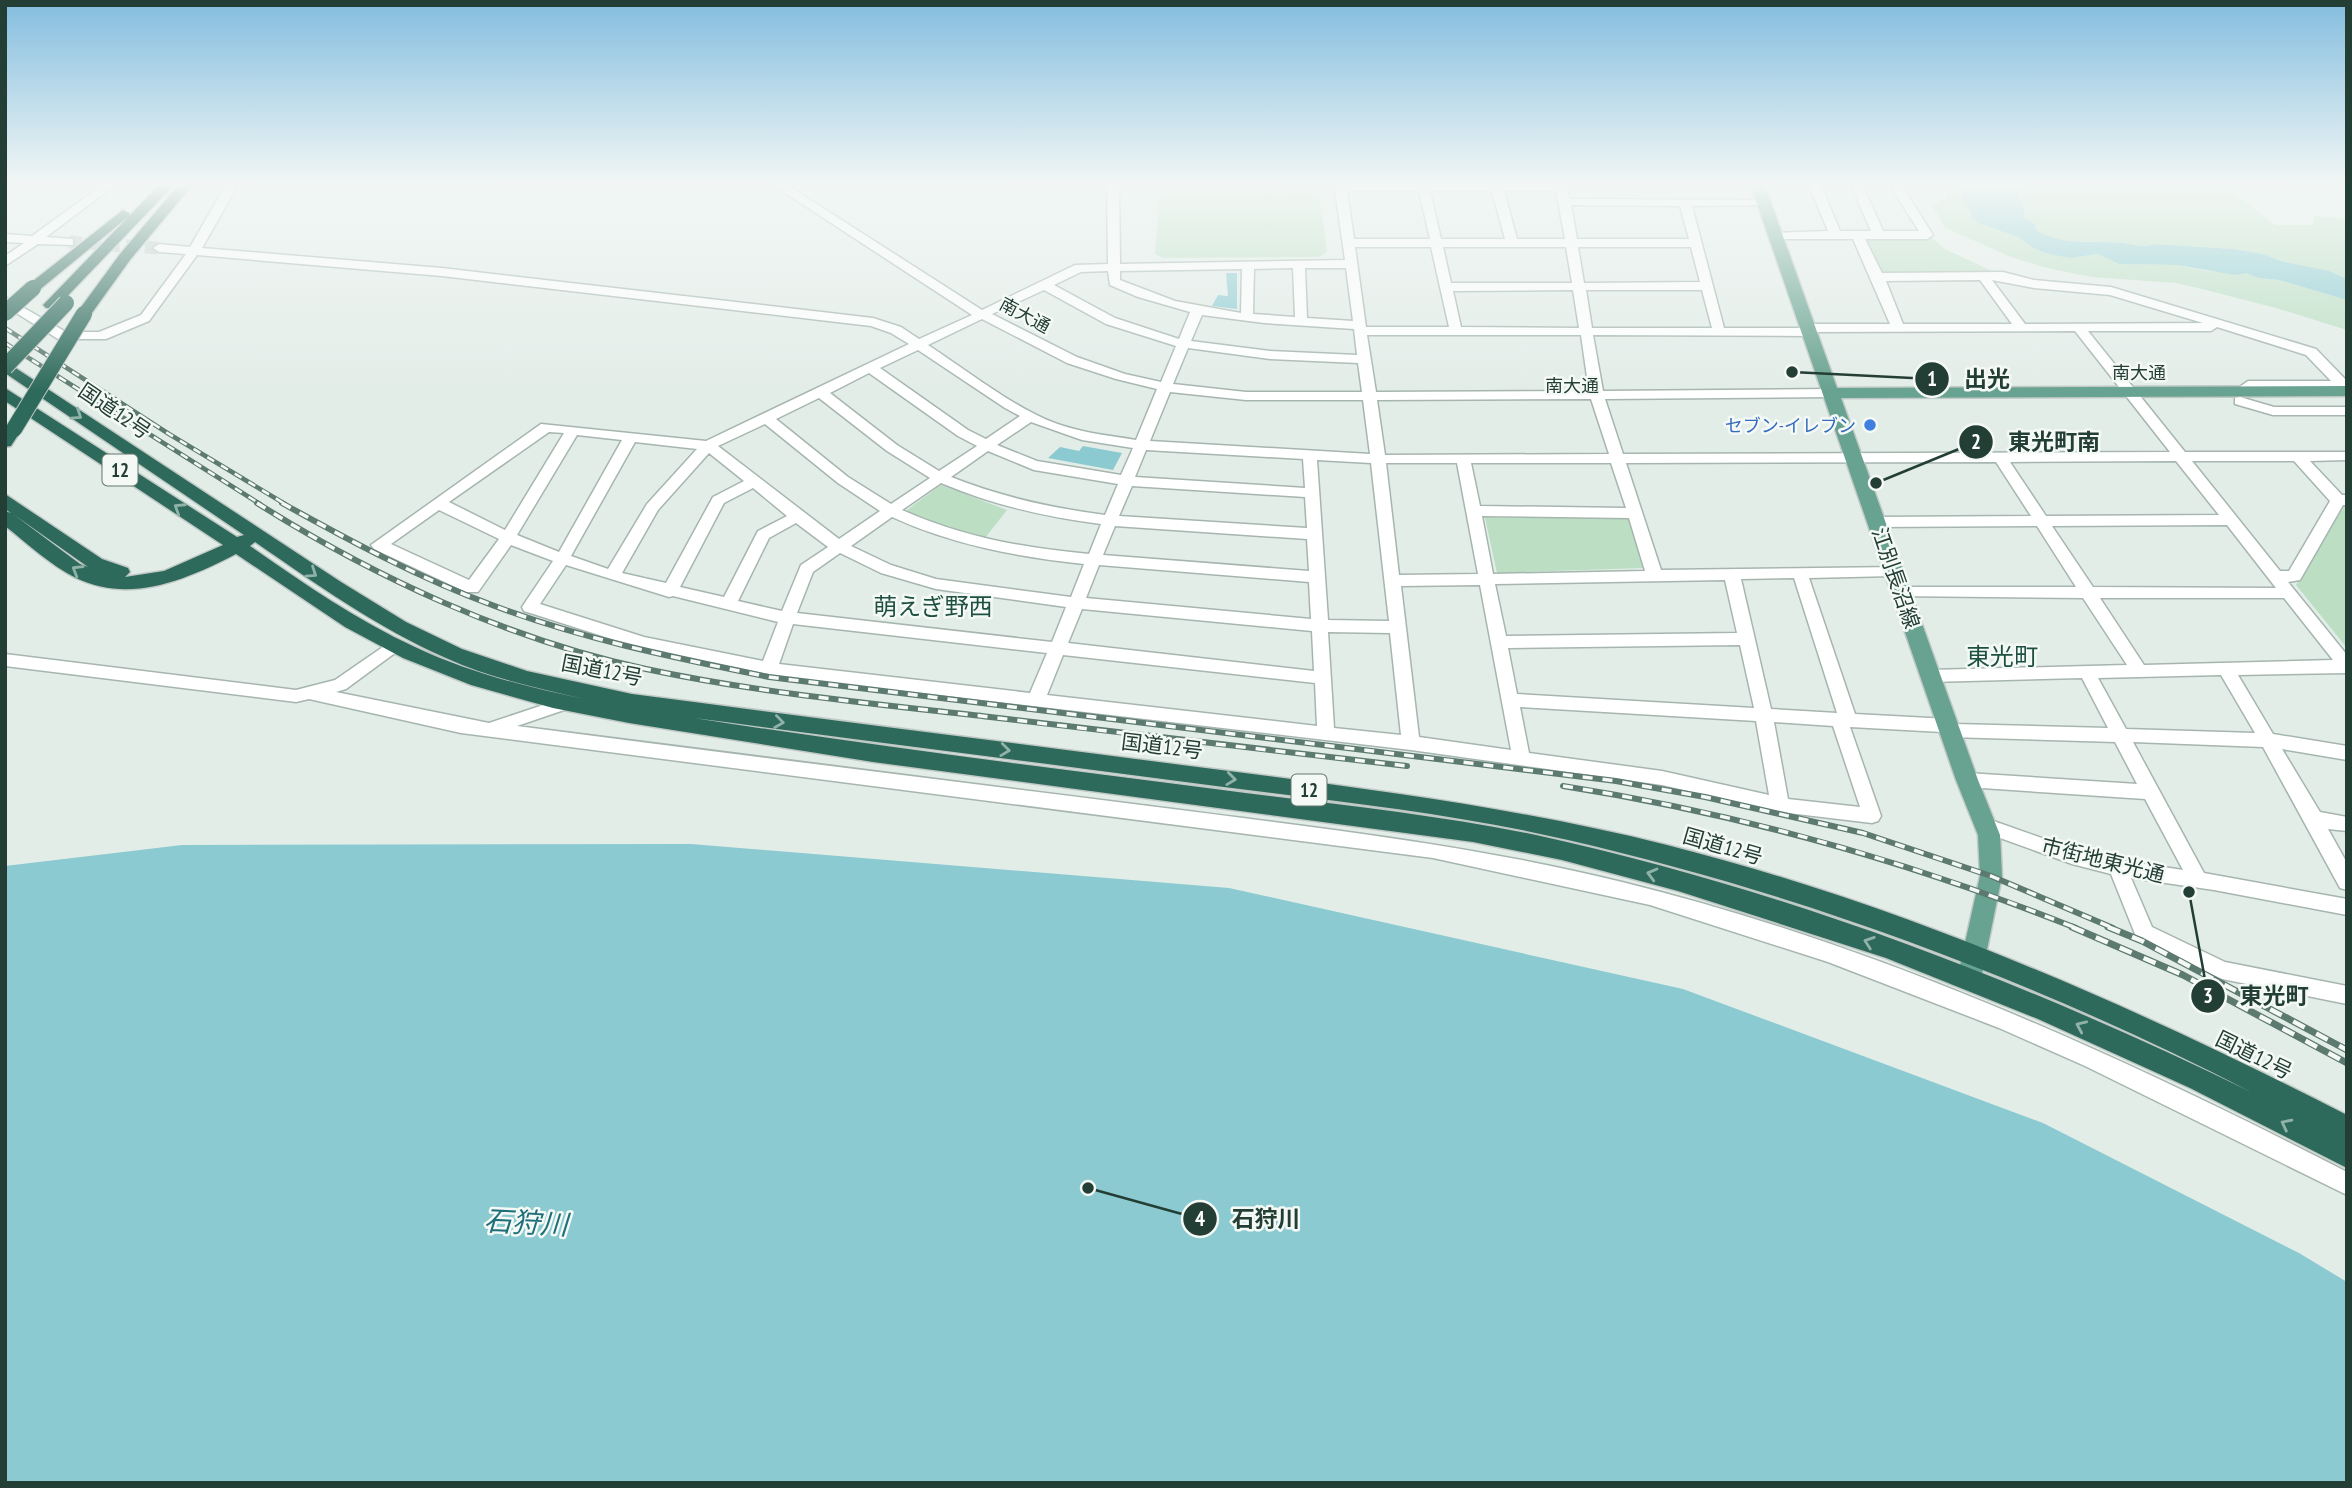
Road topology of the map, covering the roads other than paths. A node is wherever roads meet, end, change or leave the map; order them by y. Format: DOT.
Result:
graph roads {
  1 [pos="76,252"];
  2 [pos="105,252"];
  3 [pos="110,252"];
  4 [pos="129,252"];
  5 [pos="193,252"];
  6 [pos="211,252"];
  7 [pos="884,252"];
  8 [pos="1112,252"];
  9 [pos="1350,252"];
  10 [pos="1439,252"];
  11 [pos="1573,252"];
  12 [pos="1698,252"];
  13 [pos="1781,252"];
  14 [pos="1866,252"];
  15 [pos="1352,264"];
  16 [pos="1299,265"];
  17 [pos="1248,266"];
  18 [pos="1112,268"];
  19 [pos="1878,277"];
  20 [pos="1984,277"];
  21 [pos="1045,285"];
  22 [pos="1578,286"];
  23 [pos="1707,286"];
  24 [pos="1445,287"];
  25 [pos="5,301"];
  26 [pos="58,304"];
  27 [pos="1197,310"];
  28 [pos="5,313"];
  29 [pos="981,315"];
  30 [pos="1247,316"];
  31 [pos="1301,321"];
  32 [pos="2221,325"];
  33 [pos="1358,328"];
  34 [pos="1898,328"];
  35 [pos="2022,328"];
  36 [pos="2079,328"];
  37 [pos="1808,330"];
  38 [pos="1456,332"];
  39 [pos="1585,332"];
  40 [pos="1719,332"];
  41 [pos="918,344"];
  42 [pos="1184,344"];
  43 [pos="5,352"];
  44 [pos="1363,359"];
  45 [pos="5,367"];
  46 [pos="869,367"];
  47 [pos="2346,390"];
  48 [pos="819,391"];
  49 [pos="1165,391"];
  50 [pos="5,393"];
  51 [pos="2135,396"];
  52 [pos="2240,396"];
  53 [pos="1833,398"];
  54 [pos="1369,400"];
  55 [pos="1598,400"];
  56 [pos="2347,411"];
  57 [pos="1030,416"];
  58 [pos="765,417"];
  59 [pos="573,430"];
  60 [pos="10,435"];
  61 [pos="631,437"];
  62 [pos="1142,445"];
  63 [pos="707,446"];
  64 [pos="987,446"];
  65 [pos="1310,454"];
  66 [pos="2298,456"];
  67 [pos="2347,456"];
  68 [pos="1853,457"];
  69 [pos="2000,457"];
  70 [pos="2182,457"];
  71 [pos="1462,458"];
  72 [pos="1618,458"];
  73 [pos="1378,459"];
  74 [pos="941,478"];
  75 [pos="1127,481"];
  76 [pos="754,482"];
  77 [pos="1312,493"];
  78 [pos="5,500"];
  79 [pos="2342,500"];
  80 [pos="438,503"];
  81 [pos="892,511"];
  82 [pos="1473,511"];
  83 [pos="1635,513"];
  84 [pos="5,517"];
  85 [pos="796,517"];
  86 [pos="1111,519"];
  87 [pos="2232,520"];
  88 [pos="2040,521"];
  89 [pos="1876,522"];
  90 [pos="1315,534"];
  91 [pos="242,538"];
  92 [pos="508,538"];
  93 [pos="839,547"];
  94 [pos="562,559"];
  95 [pos="1094,559"];
  96 [pos="1893,571"];
  97 [pos="1800,573"];
  98 [pos="1732,574"];
  99 [pos="612,576"];
  100 [pos="1655,576"];
  101 [pos="1317,577"];
  102 [pos="2276,577"];
  103 [pos="1486,579"];
  104 [pos="1392,581"];
  105 [pos="670,592"];
  106 [pos="1901,592"];
  107 [pos="2087,592"];
  108 [pos="2289,593"];
  109 [pos="1076,603"];
  110 [pos="728,605"];
  111 [pos="787,618"];
  112 [pos="1320,626"];
  113 [pos="1397,627"];
  114 [pos="1747,639"];
  115 [pos="1499,642"];
  116 [pos="393,646"];
  117 [pos="1057,649"];
  118 [pos="5,660"];
  119 [pos="2347,667"];
  120 [pos="769,668"];
  121 [pos="2226,669"];
  122 [pos="2138,671"];
  123 [pos="2087,673"];
  124 [pos="1930,677"];
  125 [pos="1322,678"];
  126 [pos="310,692"];
  127 [pos="1036,700"];
  128 [pos="1511,700"];
  129 [pos="564,705"];
  130 [pos="1764,715"];
  131 [pos="1844,719"];
  132 [pos="1949,728"];
  133 [pos="489,729"];
  134 [pos="1326,733"];
  135 [pos="2122,735"];
  136 [pos="2267,740"];
  137 [pos="1411,743"];
  138 [pos="2347,753"];
  139 [pos="1521,758"];
  140 [pos="1967,780"];
  141 [pos="2152,792"];
  142 [pos="1780,805"];
  143 [pos="2314,819"];
  144 [pos="2347,824"];
  145 [pos="1985,825"];
  146 [pos="2118,867"];
  147 [pos="2198,880"];
  148 [pos="2347,883"];
  149 [pos="2347,907"];
  150 [pos="1973,955"];
  151 [pos="1969,979"];
  152 [pos="2347,995"];
  153 [pos="2347,1129"];
  154 [pos="2347,1155"];
  155 [pos="2347,1184"];
  1 -- 28 [label="highway, bridge"];
  2 -- 26 [label="highway"];
  3 -- 26 [label="highway"];
  4 -- 60 [label="highway, bridge"];
  5 -- 25 [label="street"];
  6 -- 41 [label="street"];
  7 -- 29 [label="street, 南大通"];
  8 -- 18 [label="street"];
  9 -- 15 [label="street"];
  10 -- 24 [label="street"];
  11 -- 22 [label="street"];
  12 -- 23 [label="street"];
  13 -- 37 [label="main road, 江別長沼線"];
  14 -- 19 [label="street"];
  15 -- 16 [label="street"];
  15 -- 33 [label="street"];
  16 -- 17 [label="street"];
  16 -- 31 [label="street"];
  17 -- 18 [label="street"];
  17 -- 30 [label="street"];
  18 -- 21 [label="street"];
  18 -- 27 [label="street"];
  19 -- 20 [label="street"];
  19 -- 34 [label="street"];
  20 -- 32 [label="street"];
  20 -- 35 [label="street"];
  21 -- 29 [label="street"];
  21 -- 42 [label="street"];
  22 -- 23 [label="street"];
  22 -- 24 [label="street"];
  22 -- 39 [label="street"];
  23 -- 40 [label="street"];
  24 -- 38 [label="street"];
  26 -- 43 [label="highway"];
  26 -- 45 [label="highway, bridge"];
  27 -- 30 [label="street"];
  27 -- 42 [label="street"];
  29 -- 41 [label="street"];
  29 -- 49 [label="street, 南大通"];
  30 -- 31 [label="street"];
  31 -- 33 [label="street"];
  32 -- 36 [label="street"];
  32 -- 47 [label="street"];
  33 -- 38 [label="street"];
  33 -- 44 [label="street"];
  34 -- 35 [label="street"];
  34 -- 37 [label="street"];
  35 -- 36 [label="street"];
  36 -- 51 [label="street"];
  37 -- 40 [label="street"];
  37 -- 53 [label="main road, 江別長沼線"];
  38 -- 39 [label="street"];
  39 -- 40 [label="street"];
  39 -- 55 [label="street"];
  41 -- 46 [label="street"];
  41 -- 57 [label="street"];
  42 -- 44 [label="street"];
  42 -- 49 [label="street"];
  44 -- 54 [label="street"];
  45 -- 91 [label="highway, 国道12号 / 12, one-way"];
  46 -- 48 [label="street"];
  46 -- 64 [label="street"];
  47 -- 52 [label="main road, 南大通"];
  48 -- 58 [label="street"];
  48 -- 74 [label="street"];
  49 -- 54 [label="street, 南大通"];
  49 -- 62 [label="street"];
  91 -- 50 [label="highway, 国道12号 / 12, one-way"];
  51 -- 52 [label="main road, 南大通"];
  51 -- 53 [label="main road, 南大通"];
  51 -- 70 [label="street"];
  52 -- 56 [label="street"];
  53 -- 55 [label="street, 南大通"];
  53 -- 68 [label="main road, 江別長沼線"];
  54 -- 55 [label="street, 南大通"];
  54 -- 73 [label="street"];
  55 -- 72 [label="street"];
  57 -- 62 [label="street"];
  57 -- 64 [label="street"];
  58 -- 63 [label="street"];
  58 -- 81 [label="street"];
  59 -- 61 [label="street"];
  59 -- 80 [label="street"];
  59 -- 92 [label="street"];
  61 -- 63 [label="street"];
  61 -- 94 [label="street"];
  62 -- 65 [label="street"];
  62 -- 75 [label="street"];
  63 -- 76 [label="street"];
  63 -- 99 [label="street"];
  64 -- 74 [label="street"];
  64 -- 75 [label="street"];
  65 -- 73 [label="street"];
  65 -- 77 [label="street"];
  66 -- 67 [label="street"];
  66 -- 70 [label="street"];
  66 -- 79 [label="street"];
  68 -- 69 [label="street"];
  68 -- 72 [label="street"];
  68 -- 89 [label="main road, 江別長沼線"];
  69 -- 70 [label="street"];
  69 -- 88 [label="street"];
  70 -- 87 [label="street"];
  71 -- 72 [label="street"];
  71 -- 73 [label="street"];
  71 -- 82 [label="street"];
  72 -- 83 [label="street"];
  73 -- 104 [label="street"];
  74 -- 81 [label="street"];
  74 -- 86 [label="street"];
  75 -- 77 [label="street"];
  75 -- 86 [label="street"];
  76 -- 85 [label="street"];
  76 -- 105 [label="street"];
  77 -- 90 [label="street"];
  78 -- 91 [label="highway"];
  79 -- 102 [label="street"];
  80 -- 92 [label="street"];
  80 -- 92 [label="street"];
  81 -- 93 [label="street"];
  81 -- 95 [label="street"];
  82 -- 83 [label="street"];
  82 -- 103 [label="street"];
  83 -- 100 [label="street"];
  91 -- 84 [label="highway, one-way"];
  85 -- 93 [label="street"];
  85 -- 110 [label="street"];
  86 -- 90 [label="street"];
  86 -- 95 [label="street"];
  87 -- 88 [label="street"];
  87 -- 102 [label="street"];
  88 -- 89 [label="street"];
  88 -- 107 [label="street"];
  89 -- 96 [label="main road, 江別長沼線"];
  90 -- 101 [label="street"];
  91 -- 116 [label="highway, 国道12号 / 12"];
  91 -- 150 [label="highway, 国道12号 / 12, one-way"];
  92 -- 94 [label="street"];
  93 -- 109 [label="street"];
  93 -- 111 [label="street"];
  94 -- 99 [label="street"];
  94 -- 120 [label="street"];
  95 -- 101 [label="street"];
  95 -- 109 [label="street"];
  96 -- 97 [label="street"];
  96 -- 106 [label="main road, 江別長沼線"];
  97 -- 98 [label="street"];
  97 -- 131 [label="street"];
  98 -- 100 [label="street"];
  98 -- 114 [label="street"];
  99 -- 105 [label="street"];
  100 -- 103 [label="street"];
  101 -- 112 [label="street"];
  102 -- 108 [label="street"];
  103 -- 104 [label="street"];
  103 -- 115 [label="street"];
  104 -- 113 [label="street"];
  105 -- 110 [label="street"];
  106 -- 107 [label="street"];
  106 -- 124 [label="main road, 江別長沼線"];
  107 -- 108 [label="street"];
  107 -- 122 [label="street"];
  108 -- 119 [label="street"];
  109 -- 112 [label="street"];
  109 -- 117 [label="street"];
  110 -- 111 [label="street"];
  111 -- 117 [label="street"];
  111 -- 120 [label="street"];
  112 -- 113 [label="street"];
  112 -- 125 [label="street"];
  113 -- 137 [label="street"];
  114 -- 115 [label="street"];
  114 -- 130 [label="street"];
  115 -- 128 [label="street"];
  116 -- 126 [label="street"];
  116 -- 129 [label="highway, 国道12号 / 12"];
  117 -- 125 [label="street"];
  117 -- 127 [label="street"];
  118 -- 126 [label="street"];
  119 -- 121 [label="street"];
  120 -- 127 [label="street"];
  121 -- 122 [label="street"];
  121 -- 136 [label="street"];
  122 -- 123 [label="street"];
  123 -- 124 [label="street"];
  123 -- 135 [label="street"];
  124 -- 132 [label="main road, 江別長沼線"];
  125 -- 134 [label="street"];
  126 -- 133 [label="street"];
  127 -- 134 [label="street"];
  128 -- 130 [label="street"];
  128 -- 139 [label="street"];
  129 -- 133 [label="street"];
  151 -- 129 [label="highway, 国道12号 / 12, one-way"];
  130 -- 131 [label="street"];
  130 -- 142 [label="street"];
  131 -- 132 [label="street"];
  131 -- 142 [label="street"];
  132 -- 135 [label="street"];
  132 -- 140 [label="main road, 江別長沼線"];
  133 -- 155 [label="street"];
  134 -- 137 [label="street"];
  135 -- 136 [label="street"];
  135 -- 141 [label="street"];
  136 -- 138 [label="street"];
  136 -- 143 [label="street"];
  137 -- 139 [label="street"];
  139 -- 142 [label="street"];
  140 -- 141 [label="street"];
  140 -- 145 [label="main road, 江別長沼線"];
  141 -- 147 [label="street"];
  143 -- 144 [label="street"];
  143 -- 148 [label="street"];
  145 -- 146 [label="street, 市街地東光通"];
  145 -- 150 [label="main road, 江別長沼線"];
  146 -- 147 [label="street, 市街地東光通"];
  146 -- 152 [label="street"];
  147 -- 149 [label="street, 市街地東光通"];
  150 -- 151 [label="main road, 江別長沼線"];
  150 -- 153 [label="highway, 国道12号 / 12"];
  154 -- 151 [label="highway, 国道12号 / 12, one-way"];
}
